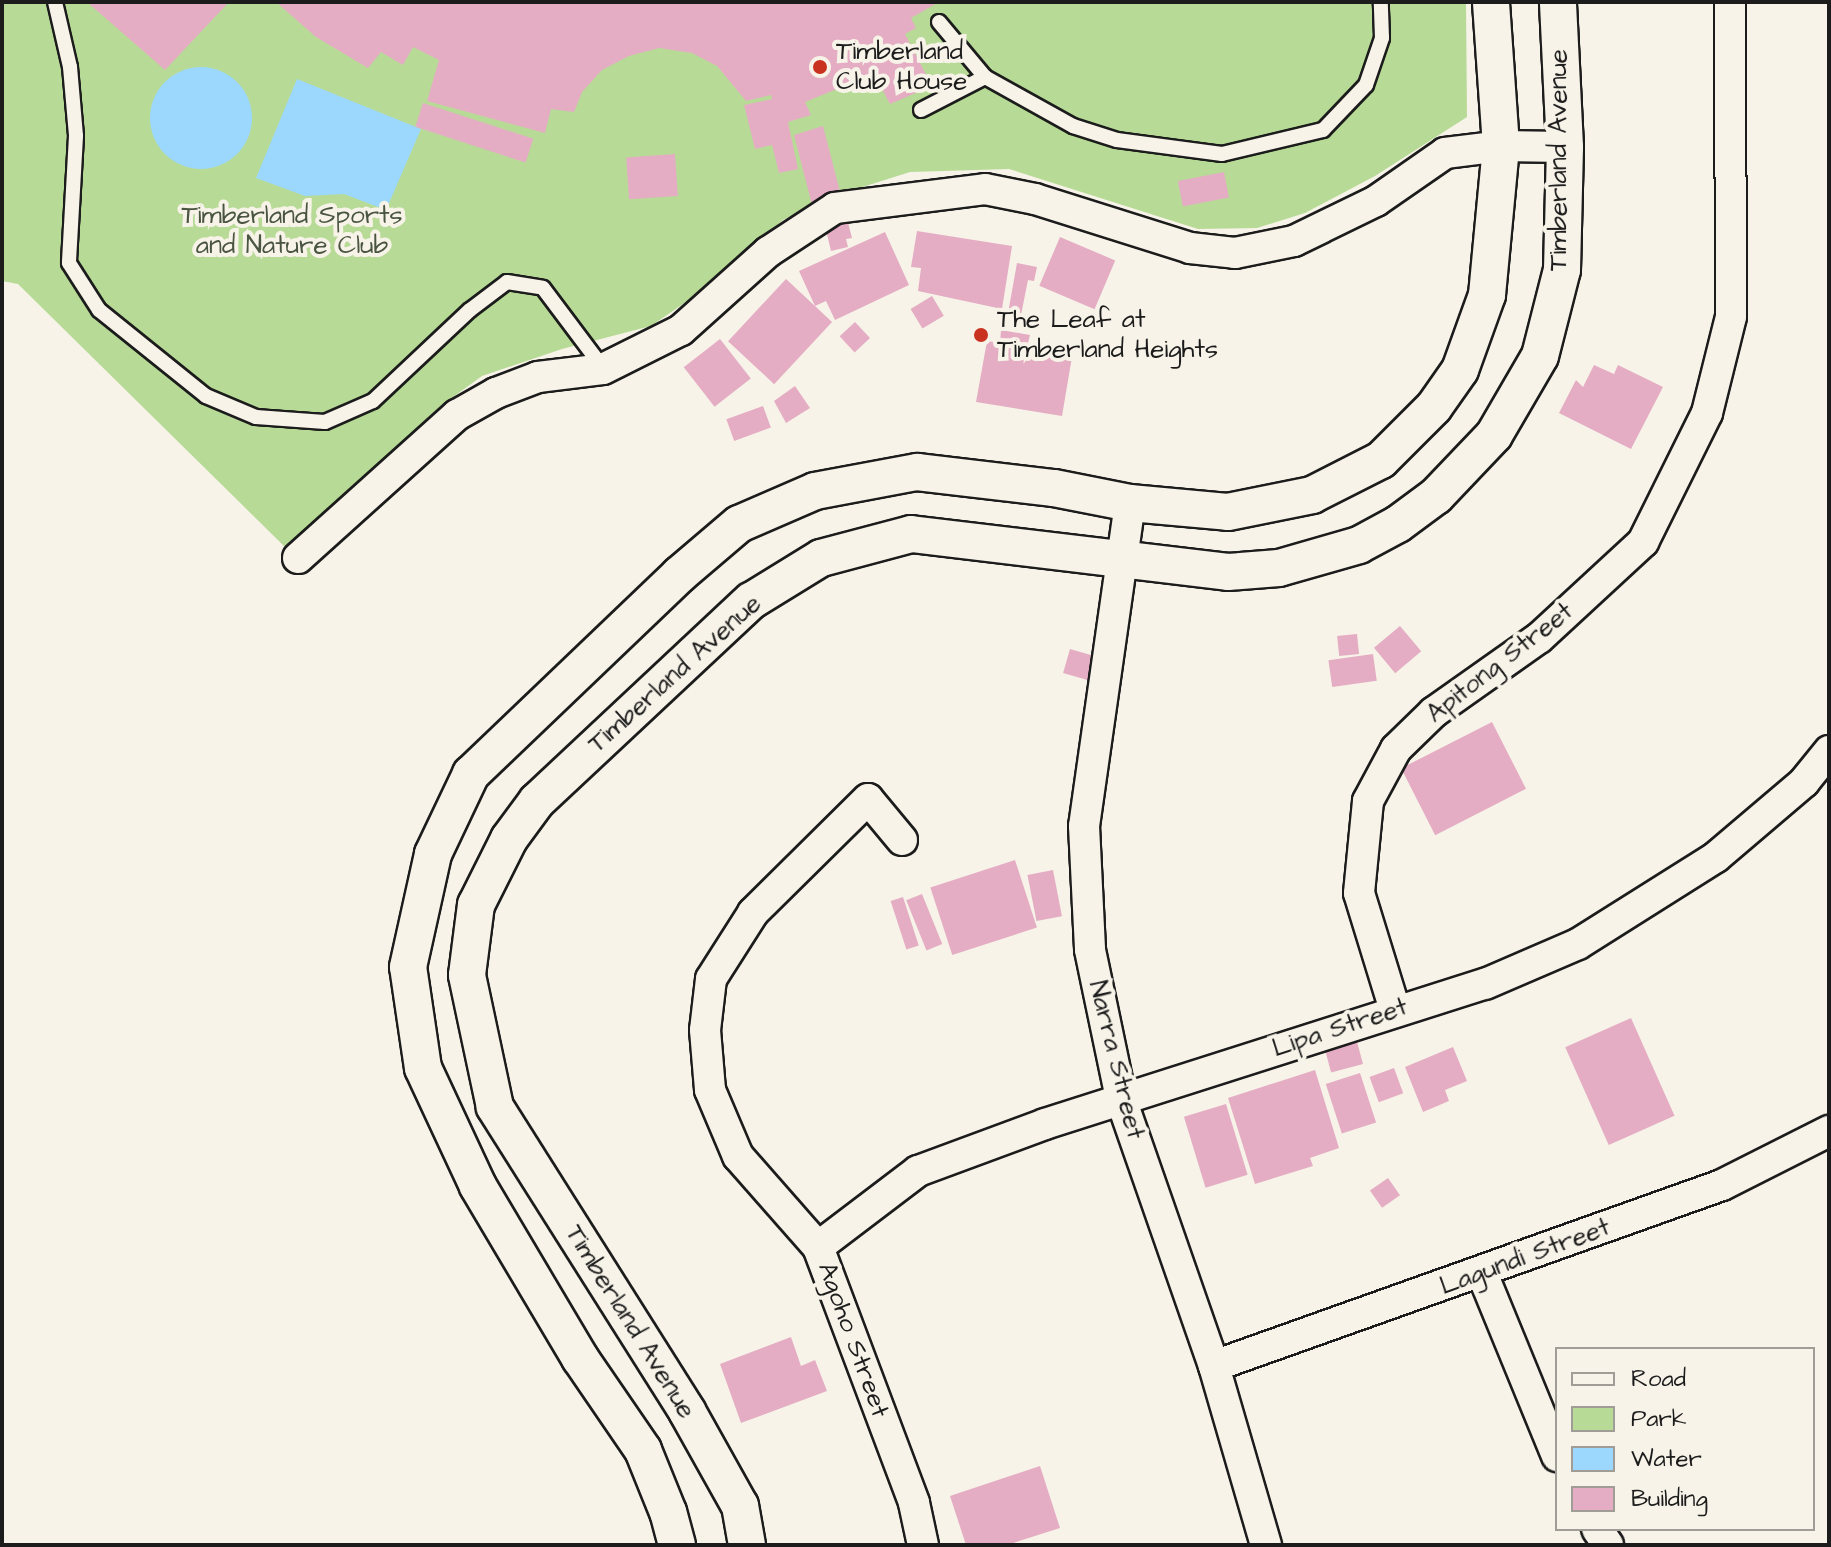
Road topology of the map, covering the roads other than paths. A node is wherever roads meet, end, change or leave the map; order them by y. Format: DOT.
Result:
graph roads {
  1 [pos="55,2"];
  2 [pos="1381,2"];
  3 [pos="1491,2"];
  4 [pos="1558,2"];
  5 [pos="1730,2"];
  6 [pos="939,22"];
  7 [pos="985,77"];
  8 [pos="921,110"];
  9 [pos="1501,146"];
  10 [pos="1565,147"];
  11 [pos="603,369"];
  12 [pos="1130,503"];
  13 [pos="298,558"];
  14 [pos="1122,558"];
  15 [pos="1829,751"];
  16 [pos="902,840"];
  17 [pos="1395,1010"];
  18 [pos="1121,1099"];
  19 [pos="1829,1131"];
  20 [pos="818,1247"];
  21 [pos="1482,1273"];
  22 [pos="634,1329"];
  23 [pos="580,1358"];
  24 [pos="1214,1366"];
  25 [pos="1555,1451"];
  26 [pos="677,1545"];
  27 [pos="747,1545"];
  28 [pos="923,1545"];
  29 [pos="1266,1545"];
  1 -- 11 [label="lane"];
  2 -- 7 [label="lane"];
  3 -- 9 [label="street"];
  4 -- 10 [label="street, Timberland Avenue"];
  5 -- 17 [label="street, Apitong Street"];
  6 -- 7 [label="lane"];
  7 -- 8 [label="lane"];
  9 -- 10 [label="street"];
  9 -- 11 [label="street"];
  9 -- 12 [label="street"];
  10 -- 14 [label="street, Timberland Avenue"];
  11 -- 13 [label="street"];
  12 -- 14 [label="street, Narra Street"];
  12 -- 23 [label="street"];
  14 -- 18 [label="street, Narra Street"];
  14 -- 22 [label="street, Timberland Avenue"];
  15 -- 17 [label="street, Lipa Street"];
  16 -- 20 [label="street, Agoho Street"];
  17 -- 18 [label="street, Lipa Street"];
  18 -- 20 [label="street, Lipa Street"];
  18 -- 24 [label="street, Narra Street"];
  19 -- 21 [label="street, Lagundi Street"];
  20 -- 28 [label="street, Agoho Street"];
  21 -- 24 [label="street, Lagundi Street"];
  21 -- 25 [label="street"];
  22 -- 23 [label="street"];
  22 -- 27 [label="street, Timberland Avenue"];
  23 -- 26 [label="street"];
  24 -- 29 [label="street, Narra Street"];
}
